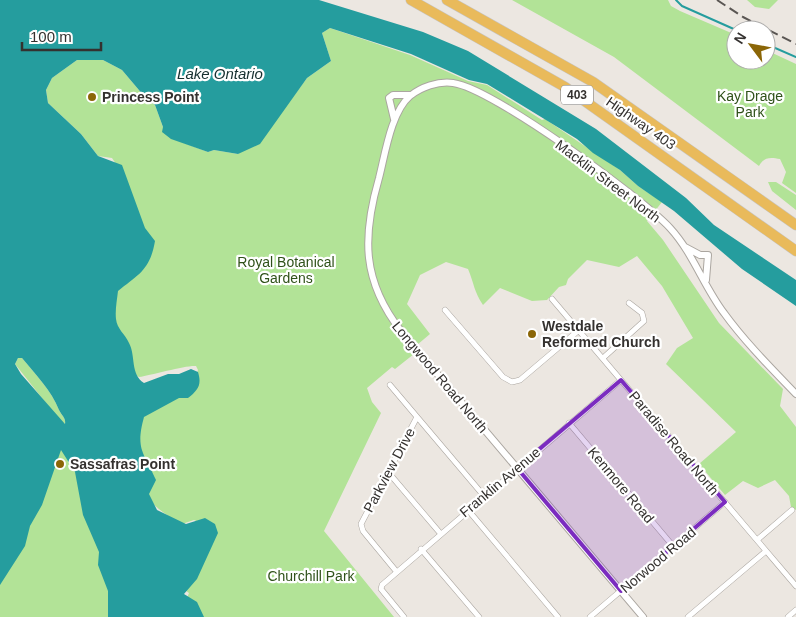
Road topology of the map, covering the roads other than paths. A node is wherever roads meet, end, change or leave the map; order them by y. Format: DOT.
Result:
graph roads {
  1 [pos="411,0"];
  2 [pos="447,0"];
  3 [pos="412,94"];
  4 [pos="394,123"];
  5 [pos="796,225"];
  6 [pos="684,246"];
  7 [pos="796,251"];
  8 [pos="707,285"];
  9 [pos="552,299"];
  10 [pos="629,303"];
  11 [pos="445,310"];
  12 [pos="579,330"];
  13 [pos="603,358"];
  14 [pos="621,380"];
  15 [pos="390,385"];
  16 [pos="796,394"];
  17 [pos="417,417"];
  18 [pos="569,423"];
  19 [pos="517,468"];
  20 [pos="388,472"];
  21 [pos="484,496"];
  22 [pos="725,502"];
  23 [pos="468,510"];
  24 [pos="792,510"];
  25 [pos="440,533"];
  26 [pos="757,540"];
  27 [pos="674,546"];
  28 [pos="421,549"];
  29 [pos="766,551"];
  30 [pos="396,571"];
  31 [pos="796,586"];
  32 [pos="621,591"];
  33 [pos="796,610"];
  34 [pos="556,616"];
  35 [pos="404,617"];
  36 [pos="479,617"];
  37 [pos="590,617"];
  38 [pos="643,617"];
  39 [pos="688,617"];
  40 [pos="788,617"];
  1 -- 7 [label="highway, Highway 403 / 403"];
  2 -- 5 [label="highway, Highway 403 / 403"];
  3 -- 4 [label="street, Longwood Road North"];
  3 -- 4 [label="street, Macklin Street North"];
  3 -- 6 [label="street, Macklin Street North"];
  4 -- 19 [label="street, Longwood Road North"];
  6 -- 8 [label="street, Macklin Street North"];
  6 -- 8 [label="street"];
  8 -- 16 [label="street, Macklin Street North"];
  9 -- 12 [label="street, Paradise Road North"];
  10 -- 13 [label="street"];
  11 -- 12 [label="street"];
  12 -- 13 [label="street, Paradise Road North"];
  13 -- 14 [label="street, Paradise Road North"];
  14 -- 18 [label="street, Franklin Avenue"];
  14 -- 22 [label="street, Paradise Road North"];
  15 -- 17 [label="street"];
  17 -- 20 [label="street, Parkview Drive"];
  17 -- 21 [label="street"];
  18 -- 19 [label="street, Franklin Avenue"];
  18 -- 27 [label="street, Kenmore Road"];
  19 -- 21 [label="street, Franklin Avenue"];
  19 -- 32 [label="street, Longwood Road North"];
  20 -- 25 [label="street"];
  20 -- 30 [label="street, Parkview Drive"];
  21 -- 23 [label="street, Franklin Avenue"];
  22 -- 26 [label="street, Paradise Road North"];
  22 -- 27 [label="street, Norwood Road"];
  23 -- 25 [label="street, Franklin Avenue"];
  23 -- 34 [label="street"];
  24 -- 26 [label="street"];
  25 -- 28 [label="street, Franklin Avenue"];
  26 -- 29 [label="street, Paradise Road North"];
  27 -- 32 [label="street, Norwood Road"];
  28 -- 30 [label="street, Franklin Avenue"];
  28 -- 36 [label="street"];
  29 -- 31 [label="street, Paradise Road North"];
  29 -- 39 [label="street"];
  30 -- 35 [label="street, Franklin Avenue"];
  32 -- 37 [label="street, Norwood Road"];
  32 -- 38 [label="street, Longwood Road North"];
  33 -- 40 [label="street"];
}
